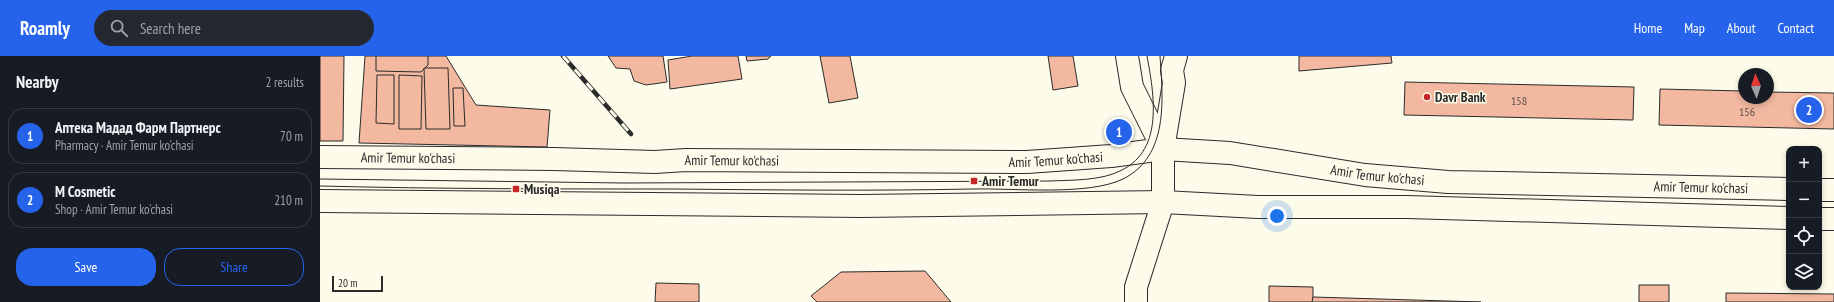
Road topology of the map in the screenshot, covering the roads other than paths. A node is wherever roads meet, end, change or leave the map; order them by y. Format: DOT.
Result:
graph roads {
  1 [pos="1126,56"];
  2 [pos="1176,56"];
  3 [pos="1163,149"];
  4 [pos="320,157"];
  5 [pos="1786,189"];
  6 [pos="1822,190"];
  7 [pos="1834,190"];
  8 [pos="320,201"];
  9 [pos="1163,202"];
  10 [pos="1786,218"];
  11 [pos="1822,219"];
  12 [pos="1834,219"];
  13 [pos="1136,302"];
  1 -- 3 [label="main road"];
  2 -- 3 [label="main road"];
  3 -- 4 [label="main road, Amir Temur ko'chasi"];
  3 -- 5 [label="main road, Amir Temur ko'chasi"];
  3 -- 9 [label="main road"];
  6 -- 7 [label="main road"];
  8 -- 9 [label="main road, Amir Temur ko'chasi"];
  9 -- 10 [label="main road, Amir Temur ko'chasi"];
  9 -- 13 [label="main road"];
  11 -- 12 [label="main road"];
}
